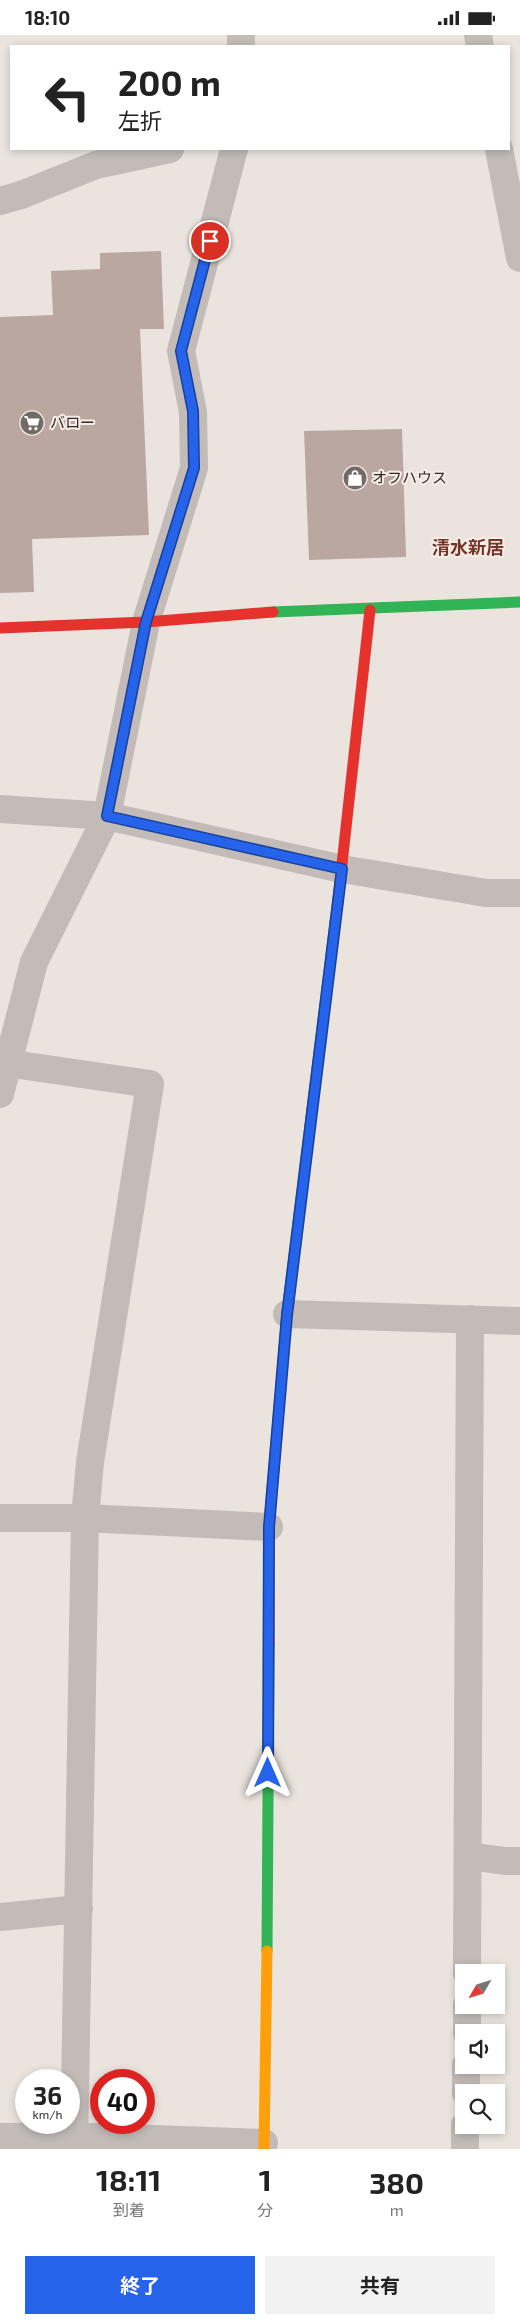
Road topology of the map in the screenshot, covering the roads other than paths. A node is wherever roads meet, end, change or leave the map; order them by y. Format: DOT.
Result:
graph roads {
  1 [pos="165,150"];
  2 [pos="234,150"];
  3 [pos="499,150"];
  4 [pos="0,201"];
  5 [pos="520,259"];
  6 [pos="520,602"];
  7 [pos="370,610"];
  8 [pos="146,622"];
  9 [pos="0,628"];
  10 [pos="0,809"];
  11 [pos="107,816"];
  12 [pos="342,869"];
  13 [pos="520,893"];
  14 [pos="6,1063"];
  15 [pos="0,1093"];
  16 [pos="287,1315"];
  17 [pos="470,1319"];
  18 [pos="520,1321"];
  19 [pos="0,1518"];
  20 [pos="85,1518"];
  21 [pos="269,1527"];
  22 [pos="469,1856"];
  23 [pos="520,1861"];
  24 [pos="79,1909"];
  25 [pos="0,1917"];
  26 [pos="467,1964"];
  27 [pos="466,2134"];
  28 [pos="0,2137"];
  29 [pos="74,2143"];
  30 [pos="264,2146"];
  31 [pos="465,2149"];
  1 -- 4 [label="street"];
  2 -- 8 [label="street"];
  3 -- 5 [label="street"];
  6 -- 7 [label="street"];
  7 -- 8 [label="street"];
  7 -- 12 [label="street"];
  8 -- 9 [label="street"];
  8 -- 11 [label="street"];
  10 -- 11 [label="street"];
  11 -- 12 [label="street"];
  11 -- 14 [label="street"];
  12 -- 13 [label="street"];
  12 -- 16 [label="street"];
  14 -- 15 [label="street"];
  14 -- 20 [label="street"];
  16 -- 17 [label="street"];
  16 -- 21 [label="street"];
  17 -- 18 [label="street"];
  17 -- 22 [label="street"];
  19 -- 20 [label="street"];
  20 -- 21 [label="street"];
  20 -- 24 [label="street"];
  21 -- 30 [label="street"];
  22 -- 23 [label="street"];
  22 -- 26 [label="street"];
  24 -- 25 [label="street"];
  24 -- 29 [label="street"];
  27 -- 31 [label="street"];
  28 -- 29 [label="street"];
  29 -- 30 [label="street"];
}
